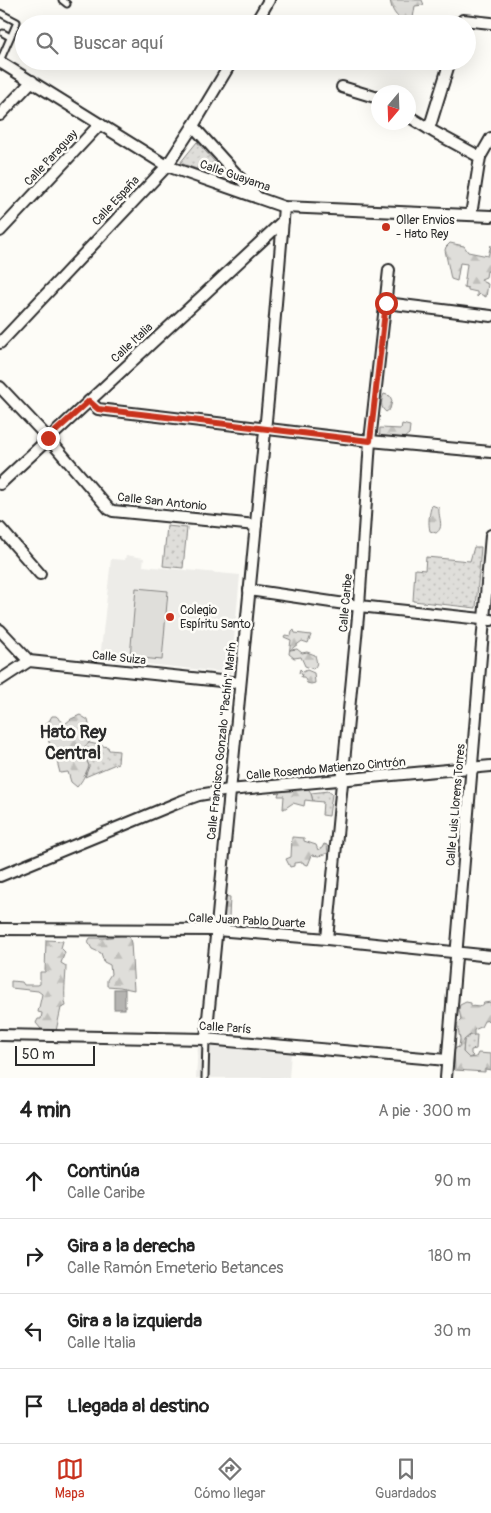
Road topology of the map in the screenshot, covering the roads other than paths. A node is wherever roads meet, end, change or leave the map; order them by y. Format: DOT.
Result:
graph roads {
  1 [pos="269,0"];
  2 [pos="0,13"];
  3 [pos="260,15"];
  4 [pos="15,21"];
  5 [pos="476,22"];
  6 [pos="491,23"];
  7 [pos="15,27"];
  8 [pos="3,33"];
  9 [pos="10,38"];
  10 [pos="0,44"];
  11 [pos="6,47"];
  12 [pos="0,61"];
  13 [pos="15,70"];
  14 [pos="15,70"];
  15 [pos="227,70"];
  16 [pos="447,70"];
  17 [pos="32,80"];
  18 [pos="342,87"];
  19 [pos="371,96"];
  20 [pos="0,114"];
  21 [pos="416,121"];
  22 [pos="100,124"];
  23 [pos="193,126"];
  24 [pos="429,129"];
  25 [pos="491,138"];
  26 [pos="480,157"];
  27 [pos="167,166"];
  28 [pos="258,197"];
  29 [pos="284,207"];
  30 [pos="471,215"];
  31 [pos="491,216"];
  32 [pos="283,221"];
  33 [pos="0,230"];
  34 [pos="389,270"];
  35 [pos="386,303"];
  36 [pos="491,316"];
  37 [pos="0,343"];
  38 [pos="0,387"];
  39 [pos="89,401"];
  40 [pos="265,428"];
  41 [pos="48,438"];
  42 [pos="370,441"];
  43 [pos="491,452"];
  44 [pos="0,484"];
  45 [pos="256,525"];
  46 [pos="0,528"];
  47 [pos="491,535"];
  48 [pos="40,574"];
  49 [pos="249,590"];
  50 [pos="358,606"];
  51 [pos="487,620"];
  52 [pos="0,630"];
  53 [pos="29,661"];
  54 [pos="0,680"];
  55 [pos="240,683"];
  56 [pos="491,766"];
  57 [pos="471,769"];
  58 [pos="342,780"];
  59 [pos="229,790"];
  60 [pos="0,876"];
  61 [pos="0,929"];
  62 [pos="216,930"];
  63 [pos="327,939"];
  64 [pos="456,953"];
  65 [pos="491,956"];
  66 [pos="0,1035"];
  67 [pos="206,1039"];
  68 [pos="447,1060"];
  69 [pos="204,1078"];
  70 [pos="446,1078"];
  1 -- 3 [label="street"];
  2 -- 4 [label="lane"];
  5 -- 6 [label="street"];
  7 -- 9 [label="lane"];
  8 -- 9 [label="lane"];
  9 -- 11 [label="lane"];
  10 -- 11 [label="lane"];
  11 -- 12 [label="lane"];
  12 -- 14 [label="street, Calle Guayama"];
  13 -- 17 [label="street, Calle Guayama"];
  15 -- 23 [label="street, Calle España"];
  16 -- 24 [label="street"];
  17 -- 20 [label="street"];
  17 -- 22 [label="street, Calle Guayama"];
  18 -- 19 [label="street"];
  21 -- 24 [label="street"];
  22 -- 27 [label="street, Calle Guayama"];
  22 -- 33 [label="street, Calle Paraguay"];
  23 -- 27 [label="street, Calle España"];
  23 -- 28 [label="street"];
  24 -- 26 [label="street"];
  25 -- 26 [label="street"];
  26 -- 30 [label="street"];
  27 -- 28 [label="street, Calle Guayama"];
  27 -- 37 [label="street, Calle España"];
  28 -- 29 [label="street, Calle Guayama"];
  29 -- 30 [label="street, Calle Guayama"];
  29 -- 32 [label="street, Calle Francisco Gonzalo \"Pachín\" Marín"];
  30 -- 31 [label="street, Calle Guayama"];
  32 -- 39 [label="street, Calle Italia"];
  32 -- 40 [label="street, Calle Francisco Gonzalo \"Pachín\" Marín"];
  34 -- 35 [label="street, Calle Caribe"];
  35 -- 36 [label="street"];
  35 -- 42 [label="street, Calle Caribe"];
  38 -- 41 [label="street, Calle San Antonio"];
  39 -- 40 [label="street"];
  39 -- 41 [label="street, Calle Italia"];
  40 -- 42 [label="street"];
  40 -- 45 [label="street, Calle Francisco Gonzalo \"Pachín\" Marín"];
  41 -- 44 [label="street, Calle Italia"];
  41 -- 45 [label="street, Calle San Antonio"];
  42 -- 43 [label="street"];
  42 -- 50 [label="street, Calle Caribe"];
  45 -- 49 [label="street, Calle Francisco Gonzalo \"Pachín\" Marín"];
  46 -- 48 [label="street"];
  47 -- 51 [label="street, Calle Luis Llorens Torres"];
  49 -- 50 [label="street"];
  49 -- 55 [label="street, Calle Francisco Gonzalo \"Pachín\" Marín"];
  50 -- 51 [label="street"];
  50 -- 58 [label="street, Calle Caribe"];
  51 -- 57 [label="street, Calle Luis Llorens Torres"];
  52 -- 53 [label="street"];
  53 -- 54 [label="street"];
  53 -- 55 [label="street, Calle Suiza"];
  55 -- 59 [label="street, Calle Francisco Gonzalo \"Pachín\" Marín"];
  56 -- 57 [label="street, Calle Rosendo Matienzo Cintrón"];
  57 -- 58 [label="street, Calle Rosendo Matienzo Cintrón"];
  57 -- 64 [label="street, Calle Luis Llorens Torres"];
  58 -- 59 [label="street, Calle Rosendo Matienzo Cintrón"];
  58 -- 63 [label="street, Calle Caribe"];
  59 -- 60 [label="street, Calle Rosendo Matienzo Cintrón"];
  59 -- 62 [label="street, Calle Francisco Gonzalo \"Pachín\" Marín"];
  61 -- 62 [label="street, Calle Juan Pablo Duarte"];
  62 -- 63 [label="street, Calle Juan Pablo Duarte"];
  62 -- 67 [label="street, Calle Francisco Gonzalo \"Pachín\" Marín"];
  63 -- 64 [label="street, Calle Juan Pablo Duarte"];
  64 -- 65 [label="street, Calle Juan Pablo Duarte"];
  64 -- 68 [label="street, Calle Luis Llorens Torres"];
  66 -- 67 [label="street, Calle París"];
  67 -- 68 [label="street, Calle París"];
  67 -- 69 [label="lane"];
  68 -- 70 [label="street, Calle Luis Llorens Torres"];
}
